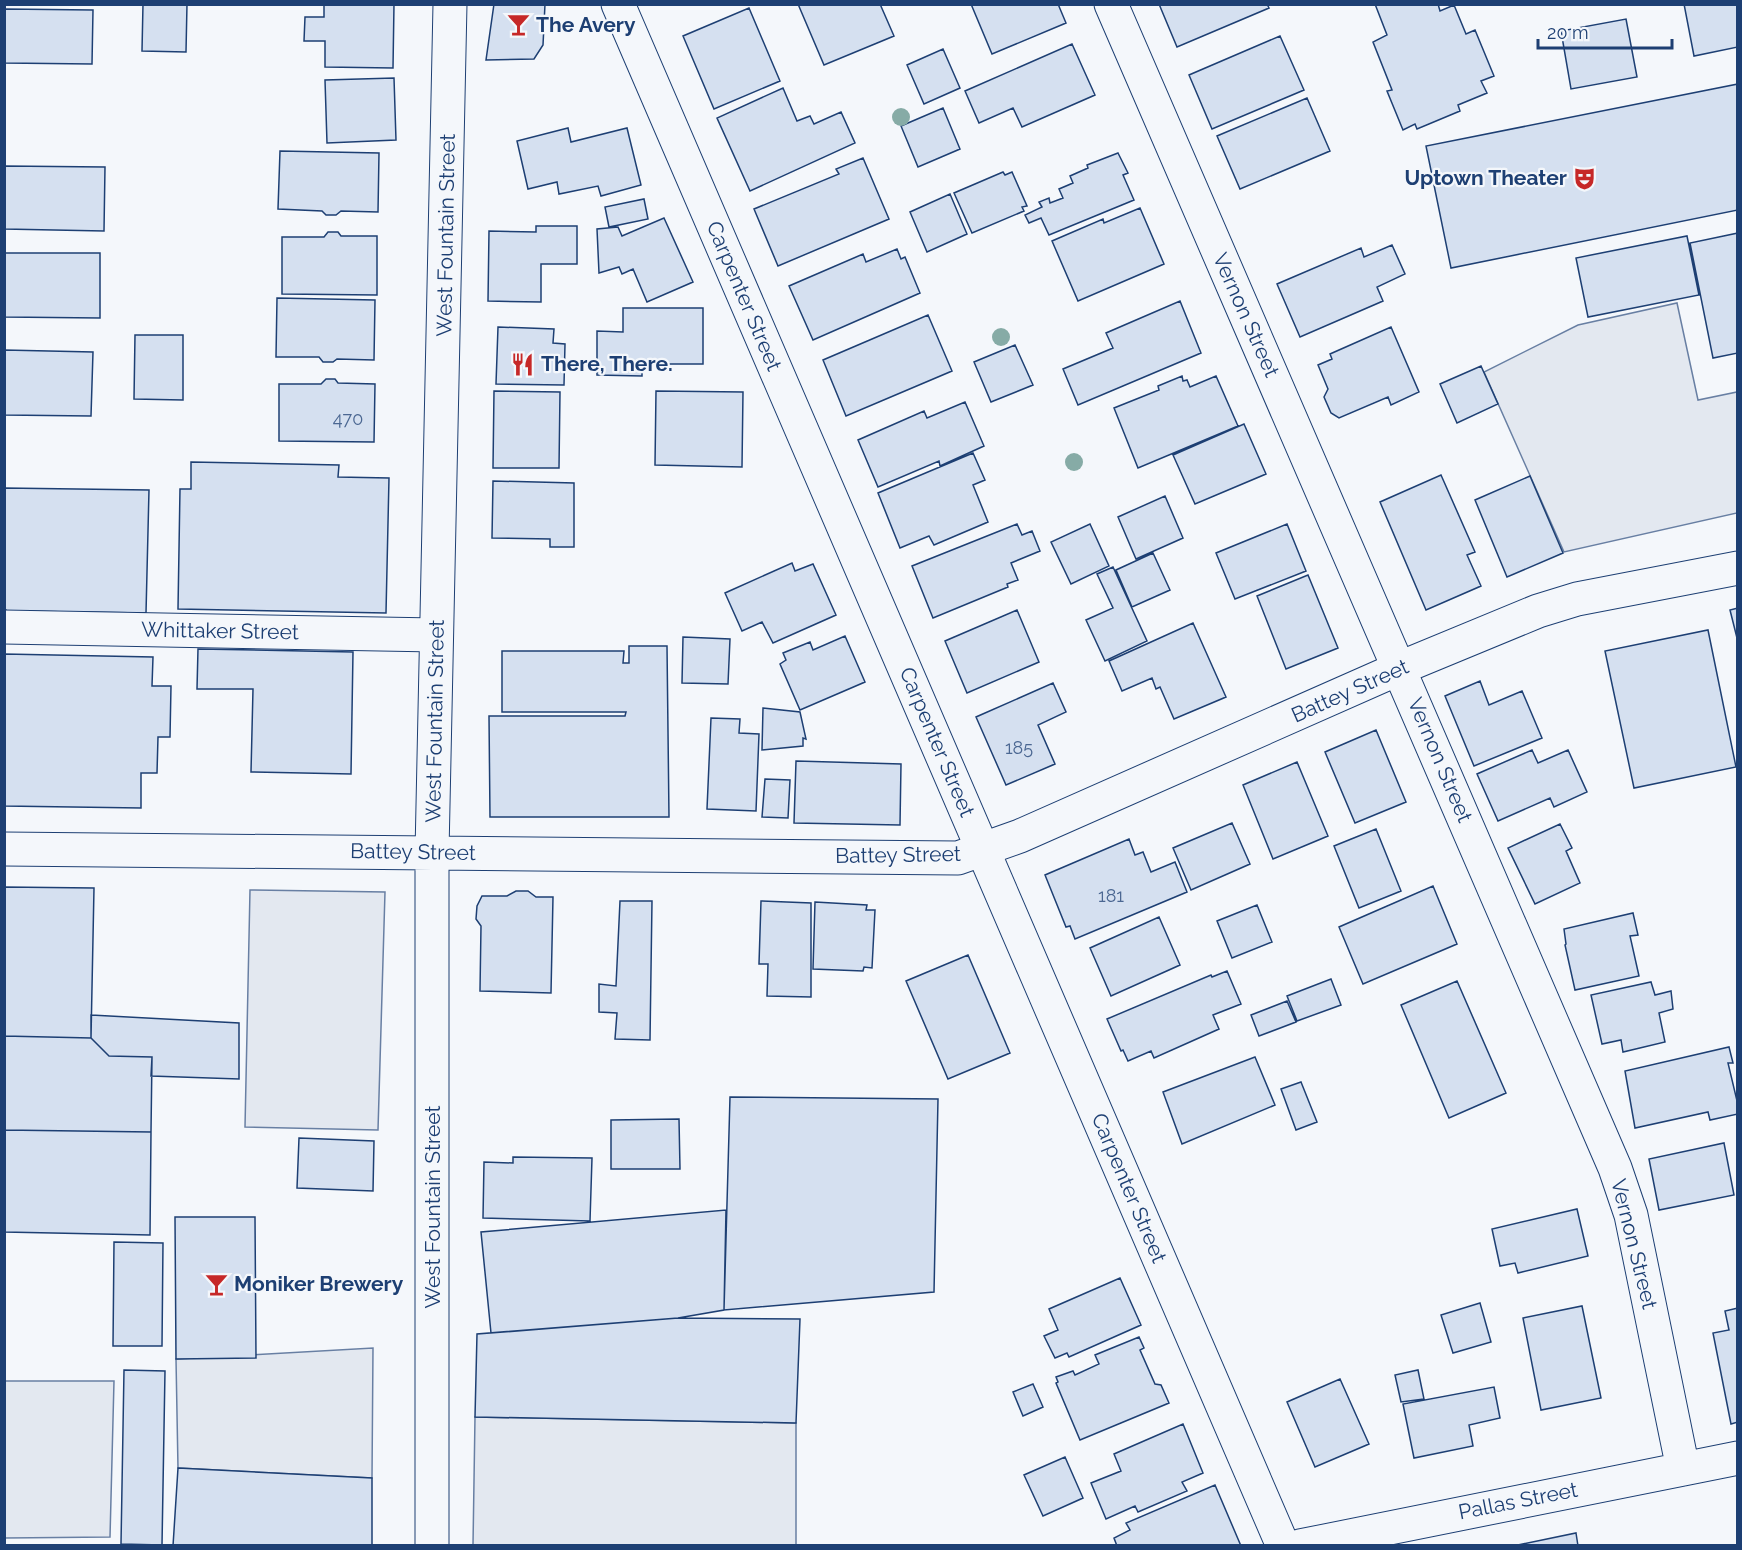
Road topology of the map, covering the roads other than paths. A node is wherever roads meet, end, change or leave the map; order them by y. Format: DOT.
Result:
graph roads {
  1 [pos="450,4"];
  2 [pos="618,4"];
  3 [pos="1111,4"];
  4 [pos="1737,568"];
  5 [pos="4,627"];
  6 [pos="436,635"];
  7 [pos="1400,669"];
  8 [pos="4,849"];
  9 [pos="984,850"];
  10 [pos="432,852"];
  11 [pos="1737,1458"];
  12 [pos="1683,1469"];
  13 [pos="432,1545"];
  14 [pos="1283,1545"];
  15 [pos="1300,1545"];
  1 -- 6 [label="street, West Fountain Street"];
  2 -- 9 [label="street, Carpenter Street"];
  3 -- 7 [label="street, Vernon Street"];
  4 -- 7 [label="street, Battey Street"];
  5 -- 6 [label="street, Whittaker Street"];
  6 -- 10 [label="street, West Fountain Street"];
  7 -- 9 [label="street, Battey Street"];
  7 -- 12 [label="street, Vernon Street"];
  8 -- 10 [label="street, Battey Street"];
  9 -- 10 [label="street, Battey Street"];
  9 -- 14 [label="street, Carpenter Street"];
  10 -- 13 [label="street, West Fountain Street"];
  11 -- 12 [label="street, Pallas Street"];
  12 -- 15 [label="street, Pallas Street"];
}
